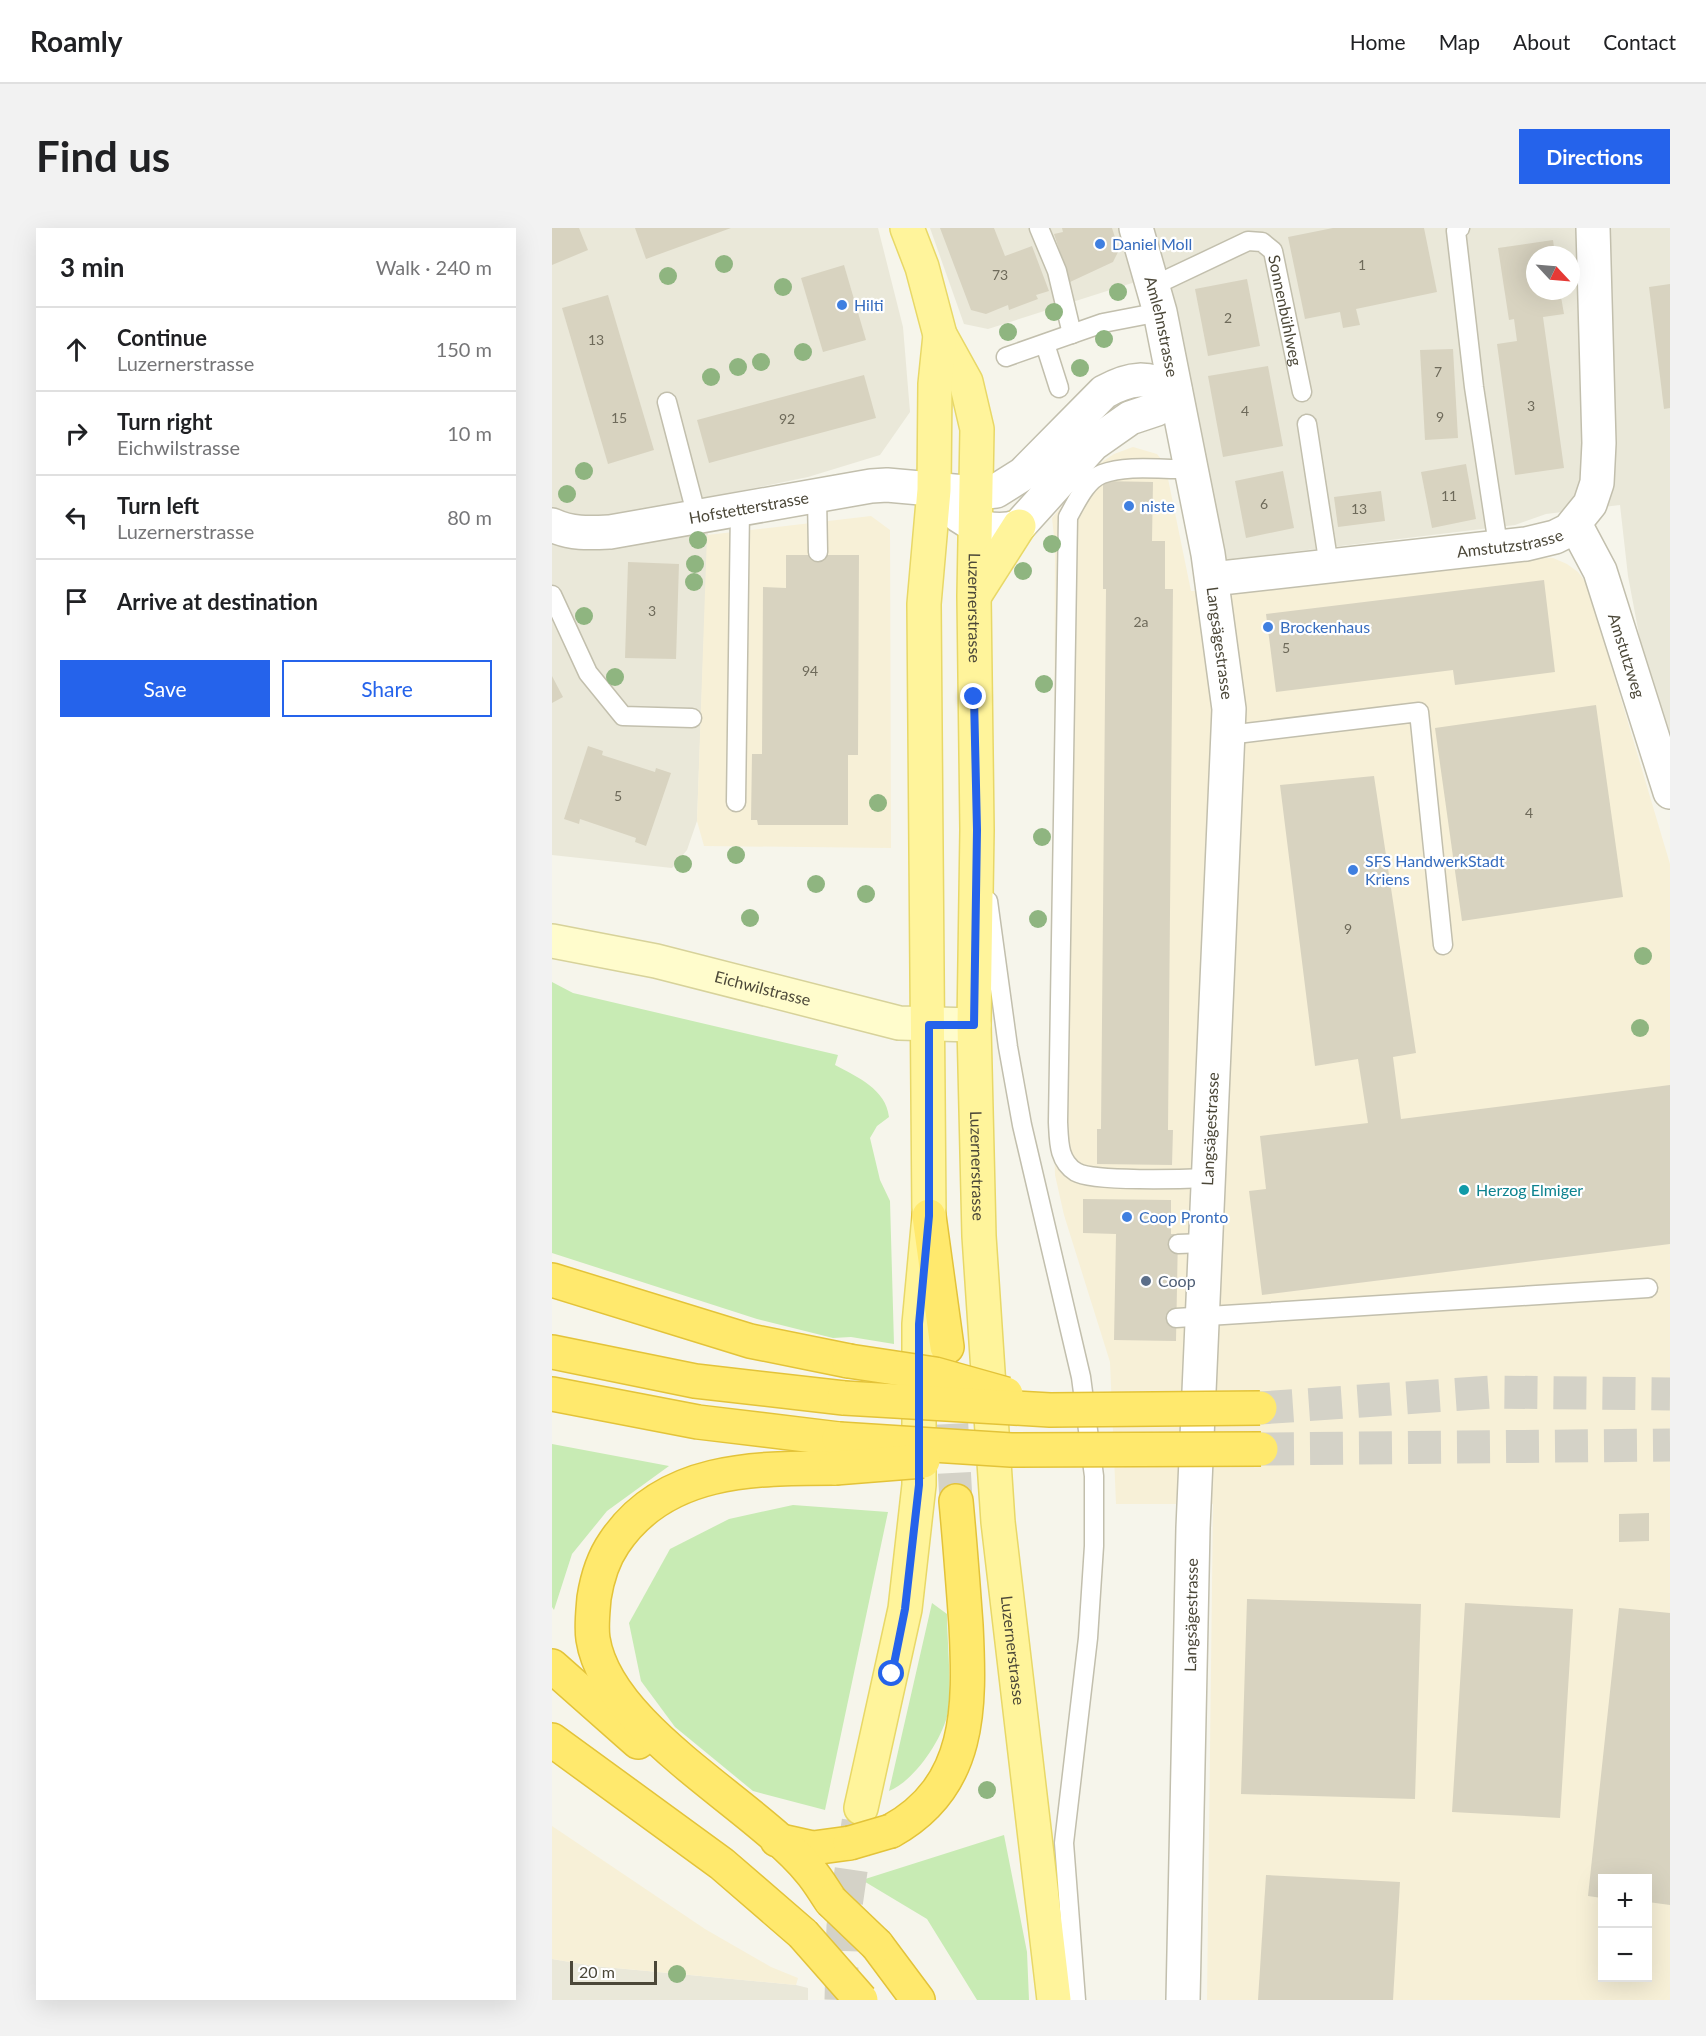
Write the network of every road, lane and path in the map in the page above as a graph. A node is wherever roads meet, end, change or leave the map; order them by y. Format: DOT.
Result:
graph roads {
  1 [pos="907,228"];
  2 [pos="1039,228"];
  3 [pos="1137,228"];
  4 [pos="1593,228"];
  5 [pos="1457,229"];
  6 [pos="1156,299"];
  7 [pos="1072,334"];
  8 [pos="940,335"];
  9 [pos="1045,344"];
  10 [pos="1006,357"];
  11 [pos="1059,388"];
  12 [pos="1175,390"];
  13 [pos="1302,392"];
  14 [pos="667,402"];
  15 [pos="1306,424"];
  16 [pos="1191,469"];
  17 [pos="934,490"];
  18 [pos="817,497"];
  19 [pos="740,509"];
  20 [pos="975,509"];
  21 [pos="697,517"];
  22 [pos="1575,524"];
  23 [pos="1019,526"];
  24 [pos="556,532"];
  25 [pos="1498,545"];
  26 [pos="818,552"];
  27 [pos="1329,566"];
  28 [pos="1212,579"];
  29 [pos="552,595"];
  30 [pos="974,596"];
  31 [pos="692,718"];
  32 [pos="1228,735"];
  33 [pos="1670,792"];
  34 [pos="736,802"];
  35 [pos="977,830"];
  36 [pos="552,941"];
  37 [pos="1443,945"];
  38 [pos="929,1025"];
  39 [pos="974,1025"];
  40 [pos="1207,1178"];
  41 [pos="929,1216"];
  42 [pos="552,1280"];
  43 [pos="1648,1288"];
  44 [pos="1189,1317"];
  45 [pos="947,1347"];
  46 [pos="552,1352"];
  47 [pos="552,1394"];
  48 [pos="1260,1408"];
  49 [pos="1050,1410"];
  50 [pos="1261,1449"];
  51 [pos="837,1454"];
  52 [pos="956,1501"];
  53 [pos="552,1666"];
  54 [pos="552,1740"];
  55 [pos="861,1808"];
  56 [pos="730,1810"];
  57 [pos="818,1855"];
  58 [pos="861,2000"];
  59 [pos="918,2000"];
  60 [pos="1054,2000"];
  61 [pos="1076,2000"];
  62 [pos="1183,2000"];
  1 -- 8 [label="main road, Luzernerstrasse"];
  2 -- 7 [label="lane"];
  3 -- 6 [label="street, Amlehnstrasse"];
  4 -- 22 [label="street, Amstutzstrasse"];
  5 -- 25 [label="lane"];
  6 -- 7 [label="lane, Sonnenbühlweg"];
  6 -- 12 [label="street, Amlehnstrasse"];
  6 -- 13 [label="lane, Sonnenbühlweg"];
  7 -- 9 [label="lane, Sonnenbühlweg"];
  8 -- 17 [label="main road, Luzernerstrasse"];
  8 -- 20 [label="main road, Luzernerstrasse"];
  9 -- 10 [label="lane, Sonnenbühlweg"];
  9 -- 11 [label="lane"];
  12 -- 16 [label="street, Langsägestrasse"];
  12 -- 20 [label="street"];
  12 -- 23 [label="street"];
  14 -- 21 [label="lane"];
  15 -- 27 [label="lane"];
  16 -- 28 [label="street, Langsägestrasse"];
  16 -- 40 [label="lane"];
  17 -- 18 [label="street, Hofstetterstrasse"];
  17 -- 20 [label="street"];
  17 -- 38 [label="main road, Luzernerstrasse"];
  18 -- 19 [label="street, Hofstetterstrasse"];
  18 -- 26 [label="lane"];
  19 -- 21 [label="street, Hofstetterstrasse"];
  19 -- 34 [label="lane"];
  20 -- 23 [label="street"];
  20 -- 30 [label="main road, Luzernerstrasse"];
  21 -- 24 [label="street, Hofstetterstrasse"];
  22 -- 25 [label="street, Amstutzstrasse"];
  22 -- 33 [label="street, Amstutzweg"];
  23 -- 30 [label="main road"];
  25 -- 27 [label="street, Amstutzstrasse"];
  27 -- 28 [label="street, Amstutzstrasse"];
  28 -- 32 [label="street, Langsägestrasse"];
  29 -- 31 [label="lane"];
  30 -- 35 [label="main road, Luzernerstrasse"];
  32 -- 37 [label="lane"];
  32 -- 40 [label="street, Langsägestrasse"];
  35 -- 39 [label="main road, Luzernerstrasse"];
  35 -- 61 [label="lane"];
  36 -- 38 [label="main road, Eichwilstrasse"];
  38 -- 39 [label="main road, Eichwilstrasse"];
  38 -- 41 [label="main road, Luzernerstrasse"];
  39 -- 60 [label="main road, Luzernerstrasse"];
  40 -- 44 [label="street, Langsägestrasse"];
  41 -- 45 [label="highway"];
  41 -- 55 [label="main road, Luzernerstrasse"];
  42 -- 49 [label="highway, bridge"];
  43 -- 44 [label="lane"];
  44 -- 62 [label="street, Langsägestrasse"];
  46 -- 49 [label="highway, bridge"];
  47 -- 51 [label="highway"];
  48 -- 49 [label="highway, bridge"];
  50 -- 51 [label="highway, bridge"];
  51 -- 56 [label="highway"];
  52 -- 57 [label="highway, bridge"];
  53 -- 56 [label="highway"];
  54 -- 58 [label="highway, bridge"];
  56 -- 57 [label="highway"];
  56 -- 57 [label="highway"];
  56 -- 57 [label="highway"];
  57 -- 59 [label="highway, bridge"];
}
